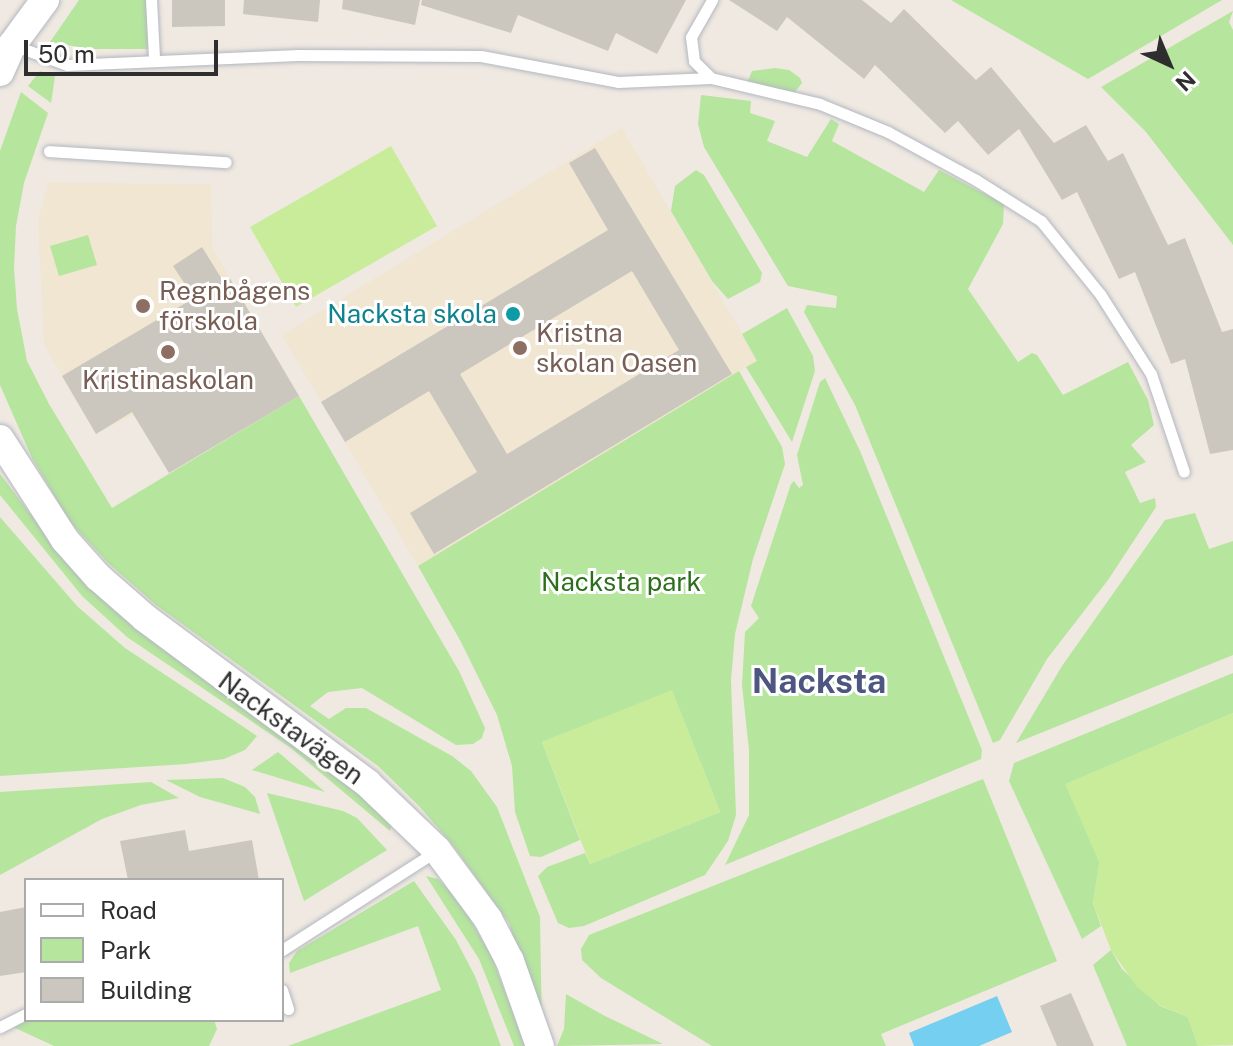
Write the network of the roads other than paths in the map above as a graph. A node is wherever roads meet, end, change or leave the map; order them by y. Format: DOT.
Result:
graph roads {
  1 [pos="45,0"];
  2 [pos="151,0"];
  3 [pos="712,0"];
  4 [pos="12,45"];
  5 [pos="154,58"];
  6 [pos="0,72"];
  7 [pos="711,78"];
  8 [pos="49,151"];
  9 [pos="226,162"];
  10 [pos="0,439"];
  11 [pos="1184,472"];
  12 [pos="437,850"];
  13 [pos="284,947"];
  14 [pos="284,996"];
  15 [pos="288,1009"];
  16 [pos="24,1015"];
  17 [pos="0,1027"];
  18 [pos="540,1046"];
  1 -- 4 [label="street"];
  2 -- 5 [label="lane"];
  3 -- 7 [label="lane"];
  4 -- 5 [label="lane"];
  4 -- 6 [label="street"];
  5 -- 7 [label="lane"];
  7 -- 11 [label="lane"];
  8 -- 9 [label="lane"];
  10 -- 12 [label="street, Nackstavägen"];
  12 -- 13 [label="lane"];
  12 -- 18 [label="street, Nackstavägen"];
  14 -- 15 [label="lane"];
  16 -- 17 [label="lane"];
}
